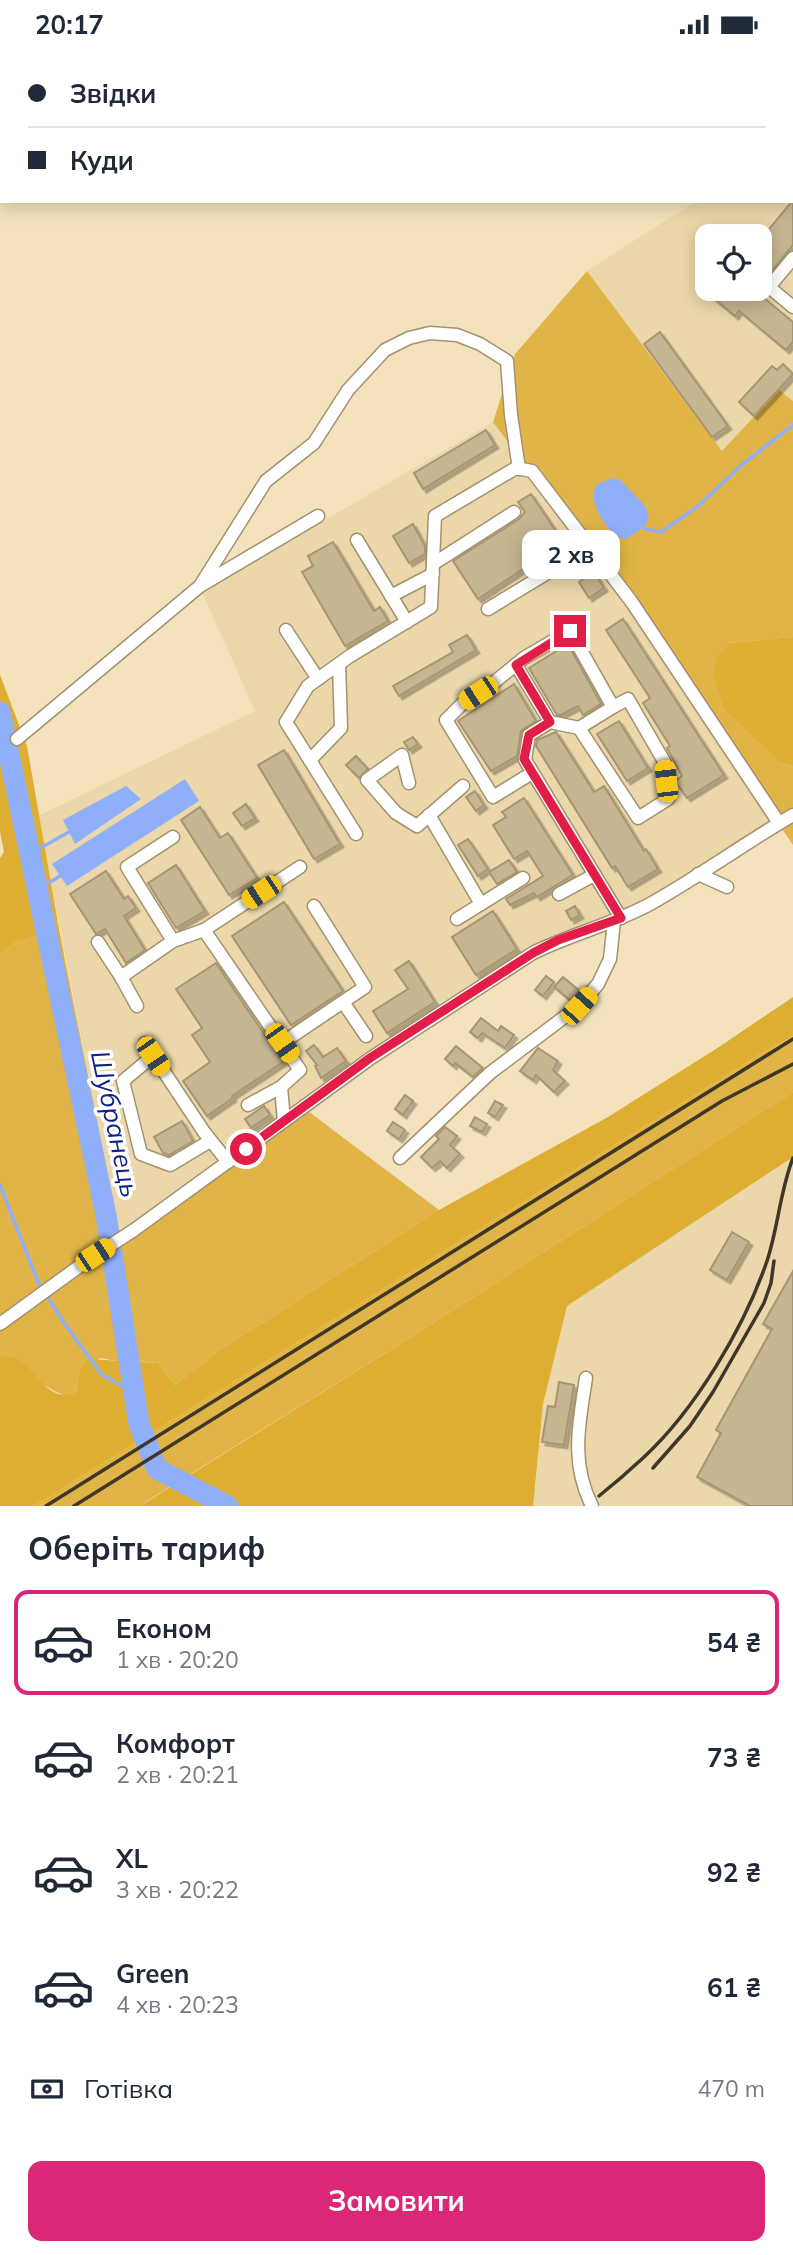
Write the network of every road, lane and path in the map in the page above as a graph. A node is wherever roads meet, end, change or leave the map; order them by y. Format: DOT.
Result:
graph roads {
  1 [pos="793,258"];
  2 [pos="793,307"];
  3 [pos="519,469"];
  4 [pos="514,512"];
  5 [pos="318,516"];
  6 [pos="357,540"];
  7 [pos="590,547"];
  8 [pos="433,569"];
  9 [pos="200,586"];
  10 [pos="391,596"];
  11 [pos="488,609"];
  12 [pos="407,622"];
  13 [pos="286,629"];
  14 [pos="339,664"];
  15 [pos="516,665"];
  16 [pos="318,679"];
  17 [pos="613,707"];
  18 [pos="550,722"];
  19 [pos="579,728"];
  20 [pos="17,739"];
  21 [pos="310,760"];
  22 [pos="478,773"];
  23 [pos="532,773"];
  24 [pos="409,783"];
  25 [pos="429,815"];
  26 [pos="793,815"];
  27 [pos="779,823"];
  28 [pos="356,834"];
  29 [pos="173,837"];
  30 [pos="300,867"];
  31 [pos="698,874"];
  32 [pos="594,875"];
  33 [pos="523,878"];
  34 [pos="727,887"];
  35 [pos="559,894"];
  36 [pos="481,904"];
  37 [pos="314,906"];
  38 [pos="457,919"];
  39 [pos="617,919"];
  40 [pos="204,930"];
  41 [pos="173,941"];
  42 [pos="98,942"];
  43 [pos="121,977"];
  44 [pos="343,1002"];
  45 [pos="137,1006"];
  46 [pos="366,1036"];
  47 [pos="145,1042"];
  48 [pos="282,1043"];
  49 [pos="153,1056"];
  50 [pos="281,1087"];
  51 [pos="248,1105"];
  52 [pos="284,1121"];
  53 [pos="210,1141"];
  54 [pos="400,1158"];
  55 [pos="228,1162"];
  56 [pos="0,1324"];
  57 [pos="586,1378"];
  58 [pos="592,1506"];
  1 -- 2 [label="lane"];
  3 -- 7 [label="lane"];
  3 -- 8 [label="lane"];
  3 -- 9 [label="lane"];
  4 -- 8 [label="lane"];
  5 -- 9 [label="lane"];
  6 -- 10 [label="lane"];
  7 -- 11 [label="lane"];
  7 -- 27 [label="lane"];
  8 -- 10 [label="lane"];
  8 -- 12 [label="lane"];
  9 -- 20 [label="lane"];
  10 -- 12 [label="lane"];
  12 -- 14 [label="lane"];
  13 -- 16 [label="lane"];
  14 -- 16 [label="lane"];
  14 -- 21 [label="lane"];
  15 -- 17 [label="lane"];
  15 -- 18 [label="lane"];
  15 -- 22 [label="lane"];
  16 -- 21 [label="lane"];
  17 -- 19 [label="lane"];
  17 -- 19 [label="lane"];
  18 -- 19 [label="lane"];
  18 -- 23 [label="lane"];
  21 -- 28 [label="lane"];
  22 -- 23 [label="lane"];
  22 -- 25 [label="lane"];
  23 -- 32 [label="lane"];
  24 -- 25 [label="lane"];
  25 -- 36 [label="lane"];
  26 -- 27 [label="lane"];
  27 -- 31 [label="lane"];
  29 -- 41 [label="lane"];
  30 -- 40 [label="lane"];
  31 -- 34 [label="lane"];
  31 -- 39 [label="lane"];
  32 -- 35 [label="lane"];
  32 -- 39 [label="lane"];
  33 -- 36 [label="lane"];
  36 -- 38 [label="lane"];
  37 -- 44 [label="lane"];
  39 -- 52 [label="lane"];
  39 -- 54 [label="lane"];
  40 -- 41 [label="lane"];
  40 -- 48 [label="lane"];
  41 -- 43 [label="lane"];
  42 -- 43 [label="lane"];
  43 -- 45 [label="lane"];
  44 -- 46 [label="lane"];
  44 -- 48 [label="lane"];
  47 -- 49 [label="lane"];
  48 -- 50 [label="lane"];
  49 -- 53 [label="lane"];
  49 -- 53 [label="lane"];
  50 -- 51 [label="lane"];
  50 -- 52 [label="lane"];
  52 -- 55 [label="lane"];
  53 -- 55 [label="lane"];
  55 -- 56 [label="lane"];
  57 -- 58 [label="lane"];
}
